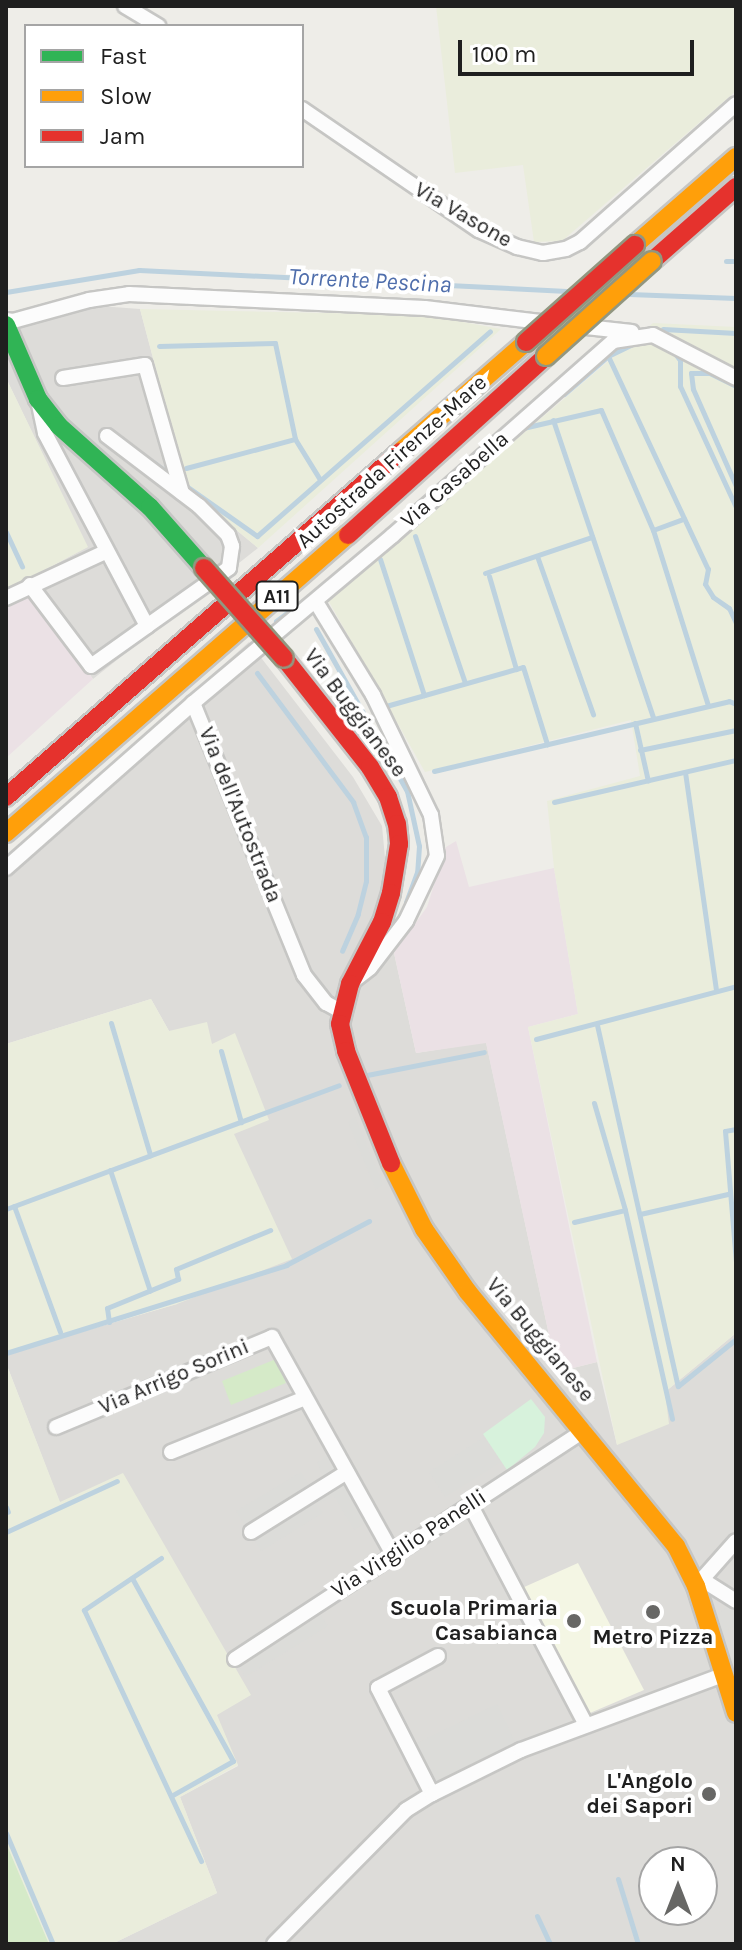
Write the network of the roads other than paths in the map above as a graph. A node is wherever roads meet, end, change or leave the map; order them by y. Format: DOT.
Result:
graph roads {
  1 [pos="125,6"];
  2 [pos="155,24"];
  3 [pos="736,104"];
  4 [pos="304,110"];
  5 [pos="736,157"];
  6 [pos="736,187"];
  7 [pos="6,325"];
  8 [pos="653,335"];
  9 [pos="63,378"];
  10 [pos="736,378"];
  11 [pos="38,399"];
  12 [pos="107,436"];
  13 [pos="182,493"];
  14 [pos="105,552"];
  15 [pos="30,585"];
  16 [pos="6,598"];
  17 [pos="316,602"];
  18 [pos="147,626"];
  19 [pos="193,703"];
  20 [pos="6,797"];
  21 [pos="6,833"];
  22 [pos="6,868"];
  23 [pos="350,984"];
  24 [pos="342,1012"];
  25 [pos="305,1398"];
  26 [pos="56,1427"];
  27 [pos="584,1431"];
  28 [pos="171,1452"];
  29 [pos="347,1472"];
  30 [pos="470,1504"];
  31 [pos="251,1532"];
  32 [pos="736,1541"];
  33 [pos="393,1554"];
  34 [pos="699,1582"];
  35 [pos="736,1601"];
  36 [pos="438,1656"];
  37 [pos="235,1659"];
  38 [pos="723,1675"];
  39 [pos="736,1713"];
  40 [pos="586,1725"];
  41 [pos="432,1794"];
  42 [pos="274,1944"];
  1 -- 2 [label="street"];
  3 -- 4 [label="street, Via Vasone"];
  5 -- 20 [label="main road, Autostrada Firenze-Mare / A11, bridge"];
  6 -- 21 [label="main road, Autostrada Firenze-Mare / A11, bridge"];
  7 -- 8 [label="street"];
  7 -- 11 [label="main road, Via Buggianese"];
  8 -- 10 [label="street"];
  8 -- 17 [label="street, Via Casabella"];
  9 -- 13 [label="street"];
  11 -- 14 [label="street"];
  11 -- 23 [label="main road, Via Buggianese, bridge"];
  12 -- 13 [label="street"];
  13 -- 18 [label="street"];
  14 -- 15 [label="street"];
  14 -- 18 [label="street"];
  15 -- 16 [label="street"];
  15 -- 18 [label="street"];
  17 -- 19 [label="street, Via Casabella"];
  17 -- 23 [label="street, Via Buggianese"];
  19 -- 22 [label="street, Via dell'Autostrada"];
  19 -- 24 [label="street, Via dell'Autostrada"];
  23 -- 24 [label="main road, Via Buggianese"];
  24 -- 27 [label="main road, Via Buggianese"];
  25 -- 26 [label="street, Via Arrigo Sorini"];
  25 -- 28 [label="street"];
  25 -- 29 [label="street, Via Arrigo Sorini"];
  27 -- 30 [label="street, Via Virgilio Panelli"];
  27 -- 34 [label="main road, Via Buggianese"];
  29 -- 31 [label="street"];
  29 -- 33 [label="street, Via Arrigo Sorini"];
  30 -- 33 [label="street, Via Virgilio Panelli"];
  30 -- 40 [label="street"];
  32 -- 34 [label="street"];
  33 -- 37 [label="street, Via Virgilio Panelli"];
  34 -- 35 [label="street"];
  34 -- 38 [label="main road, Via Buggianese"];
  36 -- 41 [label="street"];
  38 -- 39 [label="main road, Via Buggianese"];
  38 -- 40 [label="street"];
  40 -- 41 [label="street"];
  41 -- 42 [label="street"];
}
